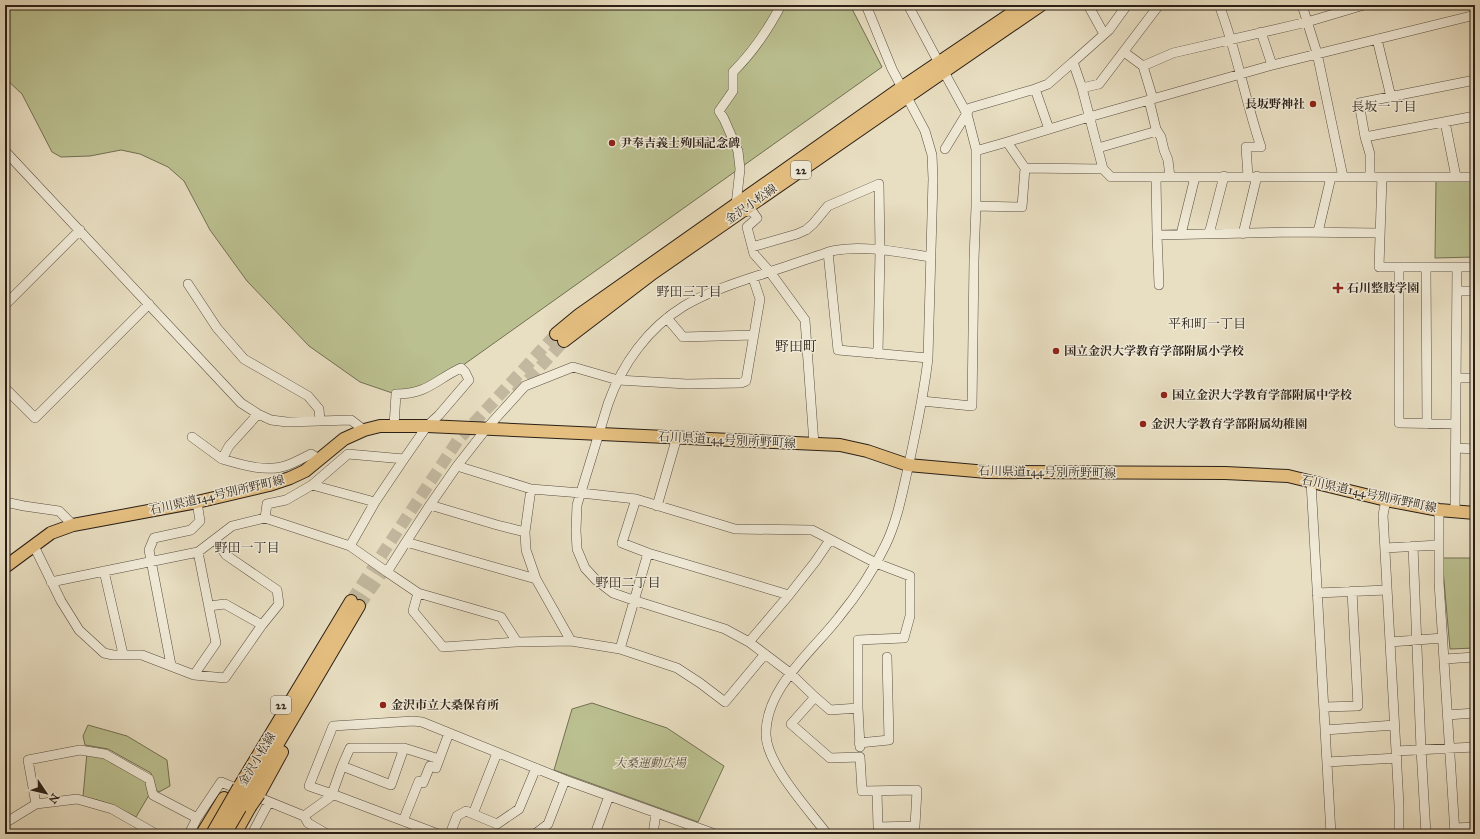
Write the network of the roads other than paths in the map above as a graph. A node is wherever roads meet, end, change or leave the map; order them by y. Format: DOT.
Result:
graph roads {
  1 [pos="781,5"];
  2 [pos="866,5"];
  3 [pos="908,5"];
  4 [pos="1024,5"];
  5 [pos="1041,5"];
  6 [pos="1088,5"];
  7 [pos="1127,5"];
  8 [pos="1159,5"];
  9 [pos="1219,5"];
  10 [pos="1302,5"];
  11 [pos="1364,5"];
  12 [pos="1475,15"];
  13 [pos="1307,22"];
  14 [pos="1261,32"];
  15 [pos="1104,34"];
  16 [pos="1231,39"];
  17 [pos="1377,39"];
  18 [pos="1124,52"];
  19 [pos="1317,53"];
  20 [pos="1073,62"];
  21 [pos="1272,65"];
  22 [pos="1143,66"];
  23 [pos="941,68"];
  24 [pos="1241,74"];
  25 [pos="1475,80"];
  26 [pos="1082,88"];
  27 [pos="1035,89"];
  28 [pos="904,92"];
  29 [pos="1391,97"];
  30 [pos="1151,99"];
  31 [pos="967,114"];
  32 [pos="1475,116"];
  33 [pos="1090,117"];
  34 [pos="1445,122"];
  35 [pos="1049,129"];
  36 [pos="1158,131"];
  37 [pos="1365,137"];
  38 [pos="1007,142"];
  39 [pos="976,148"];
  40 [pos="1098,148"];
  41 [pos="945,149"];
  42 [pos="6,153"];
  43 [pos="1025,168"];
  44 [pos="1103,169"];
  45 [pos="1224,176"];
  46 [pos="1253,176"];
  47 [pos="1156,177"];
  48 [pos="1170,177"];
  49 [pos="1195,177"];
  50 [pos="1331,177"];
  51 [pos="1343,177"];
  52 [pos="1370,177"];
  53 [pos="1382,177"];
  54 [pos="1456,177"];
  55 [pos="1475,177"];
  56 [pos="976,206"];
  57 [pos="738,208"];
  58 [pos="80,230"];
  59 [pos="1318,232"];
  60 [pos="1380,233"];
  61 [pos="1156,234"];
  62 [pos="1180,234"];
  63 [pos="1209,234"];
  64 [pos="1244,234"];
  65 [pos="752,247"];
  66 [pos="880,251"];
  67 [pos="828,252"];
  68 [pos="931,256"];
  69 [pos="1399,267"];
  70 [pos="1426,267"];
  71 [pos="1457,267"];
  72 [pos="1475,267"];
  73 [pos="770,272"];
  74 [pos="752,278"];
  75 [pos="188,284"];
  76 [pos="1159,285"];
  77 [pos="1457,291"];
  78 [pos="1475,291"];
  79 [pos="148,304"];
  80 [pos="5,305"];
  81 [pos="667,318"];
  82 [pos="754,335"];
  83 [pos="560,337"];
  84 [pos="878,354"];
  85 [pos="928,358"];
  86 [pos="1457,378"];
  87 [pos="1475,378"];
  88 [pos="618,380"];
  89 [pos="5,388"];
  90 [pos="922,401"];
  91 [pos="258,414"];
  92 [pos="320,421"];
  93 [pos="1427,424"];
  94 [pos="1456,424"];
  95 [pos="394,426"];
  96 [pos="427,426"];
  97 [pos="486,429"];
  98 [pos="364,430"];
  99 [pos="599,434"];
  100 [pos="192,436"];
  101 [pos="677,437"];
  102 [pos="814,444"];
  103 [pos="1456,448"];
  104 [pos="1475,449"];
  105 [pos="319,459"];
  106 [pos="404,459"];
  107 [pos="222,460"];
  108 [pos="908,464"];
  109 [pos="457,466"];
  110 [pos="1311,482"];
  111 [pos="312,485"];
  112 [pos="531,489"];
  113 [pos="581,493"];
  114 [pos="636,499"];
  115 [pos="1386,500"];
  116 [pos="5,502"];
  117 [pos="197,502"];
  118 [pos="376,502"];
  119 [pos="430,505"];
  120 [pos="657,506"];
  121 [pos="1439,510"];
  122 [pos="1455,512"];
  123 [pos="1475,512"];
  124 [pos="265,518"];
  125 [pos="73,525"];
  126 [pos="525,532"];
  127 [pos="215,539"];
  128 [pos="830,540"];
  129 [pos="406,542"];
  130 [pos="1439,545"];
  131 [pos="34,546"];
  132 [pos="350,546"];
  133 [pos="1413,546"];
  134 [pos="1385,548"];
  135 [pos="198,552"];
  136 [pos="648,553"];
  137 [pos="151,561"];
  138 [pos="876,563"];
  139 [pos="5,567"];
  140 [pos="104,571"];
  141 [pos="387,572"];
  142 [pos="536,579"];
  143 [pos="52,582"];
  144 [pos="1387,590"];
  145 [pos="1352,591"];
  146 [pos="418,593"];
  147 [pos="1317,593"];
  148 [pos="789,594"];
  149 [pos="633,600"];
  150 [pos="209,606"];
  151 [pos="262,625"];
  152 [pos="1443,638"];
  153 [pos="1416,640"];
  154 [pos="571,641"];
  155 [pos="517,642"];
  156 [pos="749,642"];
  157 [pos="1390,642"];
  158 [pos="620,649"];
  159 [pos="123,654"];
  160 [pos="765,654"];
  161 [pos="887,657"];
  162 [pos="1475,657"];
  163 [pos="1445,659"];
  164 [pos="171,665"];
  165 [pos="790,673"];
  166 [pos="194,674"];
  167 [pos="815,697"];
  168 [pos="1324,707"];
  169 [pos="858,708"];
  170 [pos="1475,713"];
  171 [pos="1447,715"];
  172 [pos="1395,725"];
  173 [pos="1325,730"];
  174 [pos="449,733"];
  175 [pos="859,743"];
  176 [pos="1475,747"];
  177 [pos="404,748"];
  178 [pos="1450,748"];
  179 [pos="1421,749"];
  180 [pos="497,753"];
  181 [pos="1396,754"];
  182 [pos="860,757"];
  183 [pos="439,760"];
  184 [pos="1327,762"];
  185 [pos="342,766"];
  186 [pos="536,768"];
  187 [pos="565,780"];
  188 [pos="245,789"];
  189 [pos="877,791"];
  190 [pos="332,794"];
  191 [pos="610,796"];
  192 [pos="269,802"];
  193 [pos="36,804"];
  194 [pos="656,813"];
  195 [pos="473,814"];
  196 [pos="304,816"];
  197 [pos="197,818"];
  198 [pos="403,821"];
  199 [pos="5,823"];
  200 [pos="1475,827"];
  201 [pos="916,830"];
  202 [pos="1455,831"];
  203 [pos="156,834"];
  204 [pos="188,834"];
  205 [pos="202,834"];
  206 [pos="212,834"];
  207 [pos="224,834"];
  208 [pos="234,834"];
  209 [pos="252,834"];
  210 [pos="327,834"];
  211 [pos="438,834"];
  212 [pos="450,834"];
  213 [pos="535,834"];
  214 [pos="595,834"];
  215 [pos="653,834"];
  216 [pos="715,834"];
  217 [pos="827,834"];
  218 [pos="1330,834"];
  219 [pos="1399,834"];
  220 [pos="1426,834"];
  1 -- 57 [label="street"];
  2 -- 28 [label="street"];
  3 -- 23 [label="street"];
  4 -- 23 [label="main road, 金沢小松線 / 22"];
  5 -- 23 [label="main road, 金沢小松線 / 22"];
  6 -- 15 [label="street"];
  7 -- 15 [label="street"];
  8 -- 18 [label="street"];
  9 -- 16 [label="street"];
  10 -- 13 [label="street"];
  11 -- 13 [label="street"];
  12 -- 17 [label="street"];
  13 -- 14 [label="street"];
  13 -- 19 [label="street"];
  14 -- 16 [label="street"];
  14 -- 21 [label="street"];
  15 -- 20 [label="street"];
  16 -- 22 [label="street"];
  16 -- 24 [label="street"];
  17 -- 19 [label="street"];
  17 -- 29 [label="street"];
  18 -- 22 [label="street"];
  18 -- 26 [label="street"];
  19 -- 21 [label="street"];
  19 -- 51 [label="street"];
  20 -- 26 [label="street"];
  20 -- 27 [label="street"];
  21 -- 24 [label="street"];
  22 -- 30 [label="street"];
  23 -- 28 [label="main road, 金沢小松線 / 22"];
  23 -- 31 [label="street"];
  24 -- 30 [label="street"];
  24 -- 46 [label="street"];
  25 -- 29 [label="street"];
  26 -- 33 [label="street"];
  27 -- 31 [label="street"];
  27 -- 35 [label="street"];
  28 -- 57 [label="main road, 金沢小松線 / 22"];
  28 -- 68 [label="street"];
  29 -- 37 [label="street"];
  30 -- 33 [label="street"];
  30 -- 36 [label="street"];
  31 -- 39 [label="street"];
  31 -- 41 [label="street"];
  32 -- 34 [label="street"];
  33 -- 35 [label="street"];
  33 -- 40 [label="street"];
  34 -- 37 [label="street"];
  34 -- 54 [label="street"];
  35 -- 38 [label="street"];
  36 -- 40 [label="street"];
  36 -- 48 [label="street"];
  37 -- 52 [label="street"];
  38 -- 39 [label="street"];
  38 -- 43 [label="street"];
  39 -- 56 [label="street"];
  40 -- 44 [label="street"];
  42 -- 58 [label="street"];
  43 -- 44 [label="street"];
  43 -- 56 [label="street"];
  44 -- 47 [label="street"];
  45 -- 46 [label="street"];
  45 -- 49 [label="street"];
  45 -- 63 [label="street"];
  46 -- 50 [label="street"];
  46 -- 64 [label="street"];
  47 -- 48 [label="street"];
  47 -- 61 [label="street"];
  48 -- 49 [label="street"];
  49 -- 62 [label="street"];
  50 -- 51 [label="street"];
  50 -- 59 [label="street"];
  51 -- 52 [label="street"];
  52 -- 53 [label="street"];
  53 -- 54 [label="street"];
  53 -- 60 [label="street"];
  54 -- 55 [label="street"];
  56 -- 90 [label="street"];
  57 -- 65 [label="street"];
  57 -- 83 [label="main road, 金沢小松線 / 22"];
  58 -- 79 [label="street"];
  58 -- 80 [label="street"];
  59 -- 60 [label="street"];
  59 -- 64 [label="street"];
  60 -- 69 [label="street"];
  61 -- 62 [label="street"];
  61 -- 76 [label="street"];
  62 -- 63 [label="street"];
  63 -- 64 [label="street"];
  65 -- 66 [label="street"];
  65 -- 73 [label="street"];
  66 -- 67 [label="street"];
  66 -- 68 [label="street"];
  66 -- 84 [label="street"];
  67 -- 73 [label="street"];
  67 -- 84 [label="street"];
  68 -- 85 [label="street"];
  69 -- 70 [label="street"];
  69 -- 93 [label="street"];
  70 -- 71 [label="street"];
  70 -- 93 [label="street"];
  71 -- 72 [label="street"];
  71 -- 77 [label="street"];
  73 -- 74 [label="street"];
  73 -- 102 [label="street"];
  74 -- 81 [label="street"];
  74 -- 82 [label="street"];
  75 -- 92 [label="street"];
  77 -- 78 [label="street"];
  77 -- 86 [label="street"];
  79 -- 89 [label="street"];
  79 -- 91 [label="street"];
  81 -- 82 [label="street"];
  81 -- 88 [label="street"];
  82 -- 88 [label="street"];
  84 -- 85 [label="street"];
  85 -- 90 [label="street"];
  86 -- 87 [label="street"];
  86 -- 94 [label="street"];
  88 -- 97 [label="street"];
  88 -- 99 [label="street"];
  90 -- 108 [label="street"];
  91 -- 92 [label="street"];
  91 -- 107 [label="street"];
  92 -- 98 [label="street"];
  93 -- 94 [label="street"];
  94 -- 103 [label="street"];
  95 -- 96 [label="main road, 石川県道144号別所野町線"];
  95 -- 96 [label="street"];
  95 -- 98 [label="main road, 石川県道144号別所野町線"];
  96 -- 97 [label="main road, 石川県道144号別所野町線"];
  96 -- 106 [label="street"];
  97 -- 99 [label="main road, 石川県道144号別所野町線"];
  97 -- 109 [label="street"];
  98 -- 105 [label="main road, 石川県道144号別所野町線"];
  99 -- 101 [label="main road, 石川県道144号別所野町線"];
  99 -- 113 [label="street"];
  100 -- 107 [label="street"];
  101 -- 102 [label="main road, 石川県道144号別所野町線"];
  101 -- 120 [label="street"];
  102 -- 108 [label="main road, 石川県道144号別所野町線"];
  103 -- 104 [label="street"];
  103 -- 122 [label="street"];
  105 -- 107 [label="street"];
  105 -- 117 [label="main road, 石川県道144号別所野町線"];
  106 -- 111 [label="street"];
  106 -- 118 [label="street"];
  108 -- 110 [label="main road, 石川県道144号別所野町線"];
  108 -- 138 [label="street"];
  109 -- 112 [label="street"];
  109 -- 119 [label="street"];
  110 -- 115 [label="main road, 石川県道144号別所野町線"];
  110 -- 147 [label="street"];
  111 -- 118 [label="street"];
  111 -- 124 [label="street"];
  112 -- 113 [label="street"];
  112 -- 126 [label="street"];
  113 -- 114 [label="street"];
  113 -- 149 [label="street"];
  114 -- 120 [label="street"];
  114 -- 136 [label="street"];
  115 -- 121 [label="main road, 石川県道144号別所野町線"];
  115 -- 134 [label="street"];
  116 -- 125 [label="street"];
  117 -- 125 [label="main road, 石川県道144号別所野町線"];
  117 -- 137 [label="street"];
  118 -- 132 [label="street"];
  119 -- 126 [label="street"];
  119 -- 129 [label="street"];
  120 -- 128 [label="street"];
  121 -- 122 [label="main road, 石川県道144号別所野町線"];
  121 -- 130 [label="street"];
  122 -- 123 [label="main road, 石川県道144号別所野町線"];
  124 -- 127 [label="street"];
  124 -- 132 [label="street"];
  125 -- 131 [label="main road, 石川県道144号別所野町線"];
  126 -- 142 [label="street"];
  127 -- 135 [label="street"];
  127 -- 151 [label="street"];
  128 -- 138 [label="street"];
  128 -- 148 [label="street"];
  129 -- 141 [label="street"];
  129 -- 142 [label="street"];
  130 -- 133 [label="street"];
  130 -- 152 [label="street"];
  131 -- 139 [label="main road, 石川県道144号別所野町線"];
  131 -- 143 [label="street"];
  132 -- 141 [label="street"];
  133 -- 134 [label="street"];
  133 -- 153 [label="street"];
  134 -- 144 [label="street"];
  135 -- 137 [label="street"];
  135 -- 150 [label="street"];
  136 -- 148 [label="street"];
  136 -- 149 [label="street"];
  137 -- 140 [label="street"];
  137 -- 164 [label="street"];
  138 -- 165 [label="street"];
  138 -- 169 [label="street"];
  140 -- 143 [label="street"];
  140 -- 159 [label="street"];
  141 -- 146 [label="street"];
  142 -- 154 [label="street"];
  143 -- 159 [label="street"];
  144 -- 145 [label="street"];
  144 -- 157 [label="street"];
  145 -- 147 [label="street"];
  145 -- 168 [label="street"];
  146 -- 155 [label="street"];
  146 -- 155 [label="street"];
  147 -- 168 [label="street"];
  148 -- 156 [label="street"];
  149 -- 156 [label="street"];
  149 -- 158 [label="street"];
  150 -- 151 [label="street"];
  150 -- 166 [label="street"];
  151 -- 166 [label="street"];
  152 -- 153 [label="street"];
  152 -- 163 [label="street"];
  153 -- 157 [label="street"];
  153 -- 179 [label="street"];
  154 -- 155 [label="street"];
  154 -- 158 [label="street"];
  156 -- 160 [label="street"];
  157 -- 172 [label="street"];
  158 -- 160 [label="street"];
  159 -- 164 [label="street"];
  160 -- 165 [label="street"];
  161 -- 175 [label="street"];
  162 -- 163 [label="street"];
  163 -- 171 [label="street"];
  164 -- 166 [label="street"];
  165 -- 167 [label="street"];
  165 -- 217 [label="street"];
  167 -- 169 [label="street"];
  167 -- 182 [label="street"];
  168 -- 173 [label="street"];
  169 -- 175 [label="street"];
  170 -- 171 [label="street"];
  171 -- 178 [label="street"];
  172 -- 173 [label="street"];
  172 -- 181 [label="street"];
  173 -- 184 [label="street"];
  174 -- 180 [label="street"];
  174 -- 183 [label="street"];
  174 -- 190 [label="street"];
  175 -- 182 [label="street"];
  176 -- 178 [label="street"];
  177 -- 183 [label="street"];
  177 -- 185 [label="street"];
  177 -- 185 [label="street"];
  178 -- 179 [label="street"];
  178 -- 202 [label="street"];
  179 -- 181 [label="street"];
  179 -- 220 [label="street"];
  180 -- 186 [label="street"];
  180 -- 195 [label="street"];
  181 -- 184 [label="street"];
  181 -- 219 [label="street"];
  182 -- 189 [label="street"];
  183 -- 198 [label="street"];
  184 -- 218 [label="street"];
  185 -- 190 [label="street"];
  186 -- 187 [label="street"];
  186 -- 195 [label="street"];
  187 -- 191 [label="street"];
  187 -- 213 [label="street"];
  188 -- 188 [label="main road, 金沢小松線 / 22"];
  188 -- 205 [label="main road, 22"];
  188 -- 206 [label="main road, 金沢小松線 / 22, bridge"];
  188 -- 207 [label="main road, 金沢小松線 / 22, bridge"];
  188 -- 208 [label="main road, 22, bridge"];
  189 -- 201 [label="street"];
  189 -- 201 [label="street"];
  190 -- 196 [label="street"];
  190 -- 198 [label="street"];
  191 -- 194 [label="street"];
  191 -- 214 [label="street"];
  192 -- 196 [label="street"];
  192 -- 197 [label="street"];
  192 -- 209 [label="street"];
  193 -- 197 [label="street"];
  193 -- 199 [label="street"];
  193 -- 203 [label="street"];
  194 -- 215 [label="street"];
  194 -- 216 [label="street"];
  195 -- 212 [label="street"];
  196 -- 210 [label="street"];
  197 -- 204 [label="street"];
  198 -- 211 [label="street"];
  200 -- 202 [label="street"];
}
